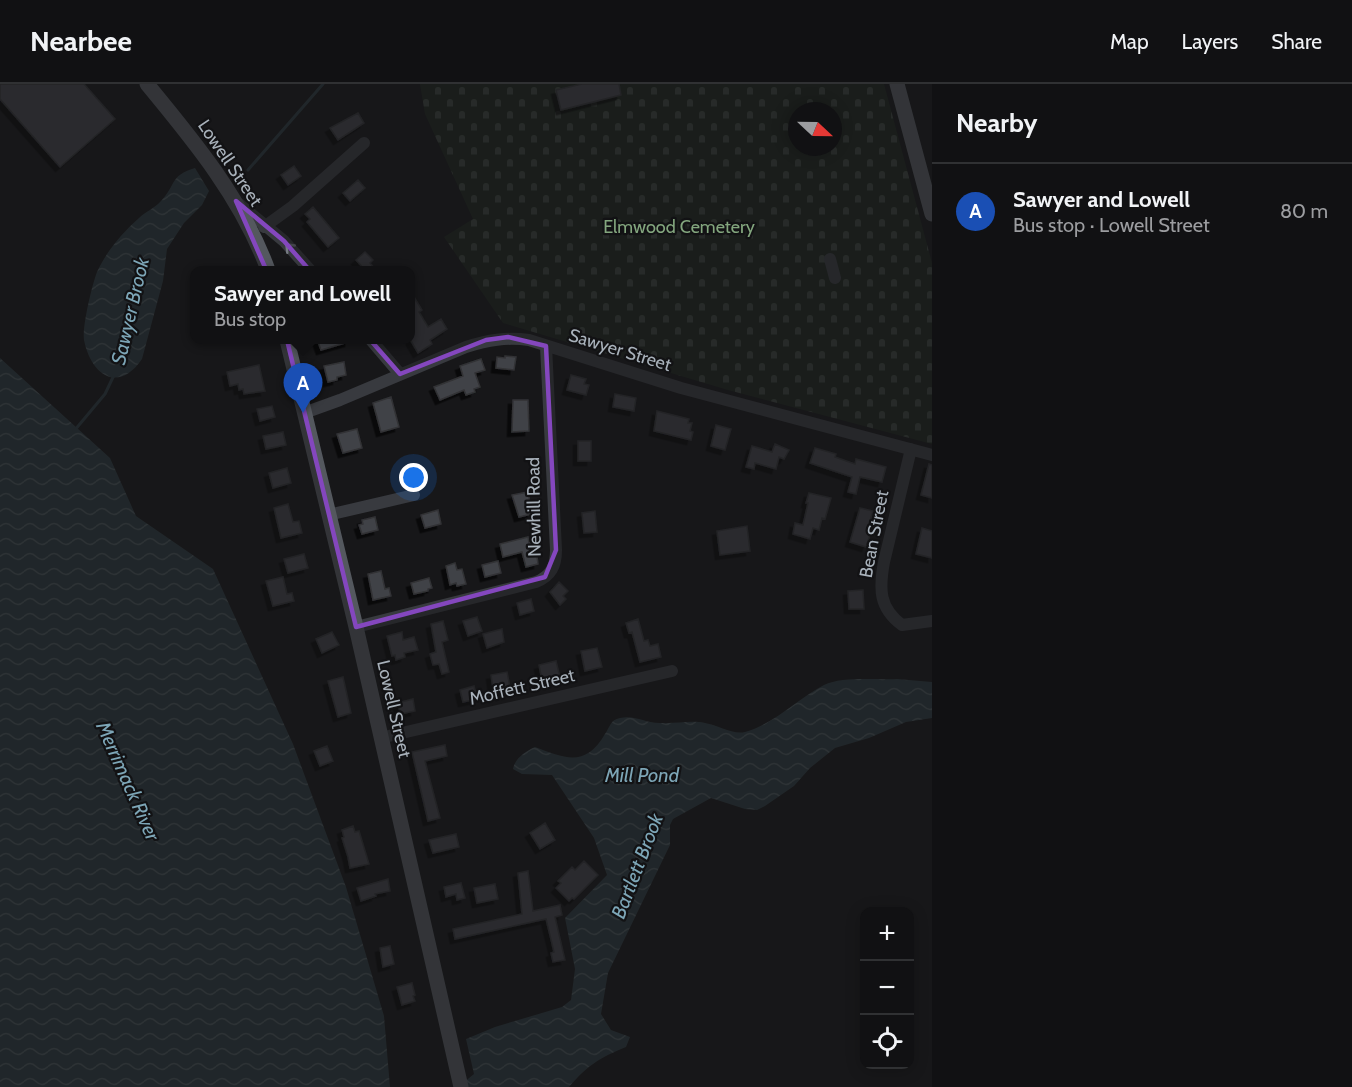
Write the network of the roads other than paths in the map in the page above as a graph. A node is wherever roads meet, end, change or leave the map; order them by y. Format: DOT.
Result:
graph roads {
  1 [pos="147,84"];
  2 [pos="897,84"];
  3 [pos="364,143"];
  4 [pos="236,201"];
  5 [pos="932,214"];
  6 [pos="264,227"];
  7 [pos="830,259"];
  8 [pos="266,266"];
  9 [pos="306,266"];
  10 [pos="835,278"];
  11 [pos="288,344"];
  12 [pos="375,344"];
  13 [pos="546,346"];
  14 [pos="400,374"];
  15 [pos="304,413"];
  16 [pos="911,449"];
  17 [pos="932,455"];
  18 [pos="414,495"];
  19 [pos="328,515"];
  20 [pos="932,621"];
  21 [pos="356,627"];
  22 [pos="672,671"];
  23 [pos="380,738"];
  24 [pos="461,1084"];
  1 -- 4 [label="main road, Lowell Street"];
  2 -- 5 [label="main road"];
  3 -- 6 [label="street"];
  4 -- 6 [label="street"];
  4 -- 8 [label="main road, Lowell Street"];
  9 -- 6 [label="street, one-way"];
  7 -- 10 [label="street"];
  11 -- 15 [label="main road, Lowell Street"];
  12 -- 14 [label="street"];
  13 -- 14 [label="street, Sawyer Street"];
  13 -- 16 [label="street, Sawyer Street"];
  13 -- 21 [label="street, Newhill Road"];
  14 -- 15 [label="street, Sawyer Street"];
  15 -- 19 [label="main road, Lowell Street"];
  16 -- 17 [label="street, Sawyer Street"];
  16 -- 20 [label="street, Bean Street"];
  18 -- 19 [label="street"];
  19 -- 21 [label="main road, Lowell Street"];
  21 -- 23 [label="main road, Lowell Street"];
  22 -- 23 [label="street, Moffett Street"];
  23 -- 24 [label="main road, Lowell Street"];
}
